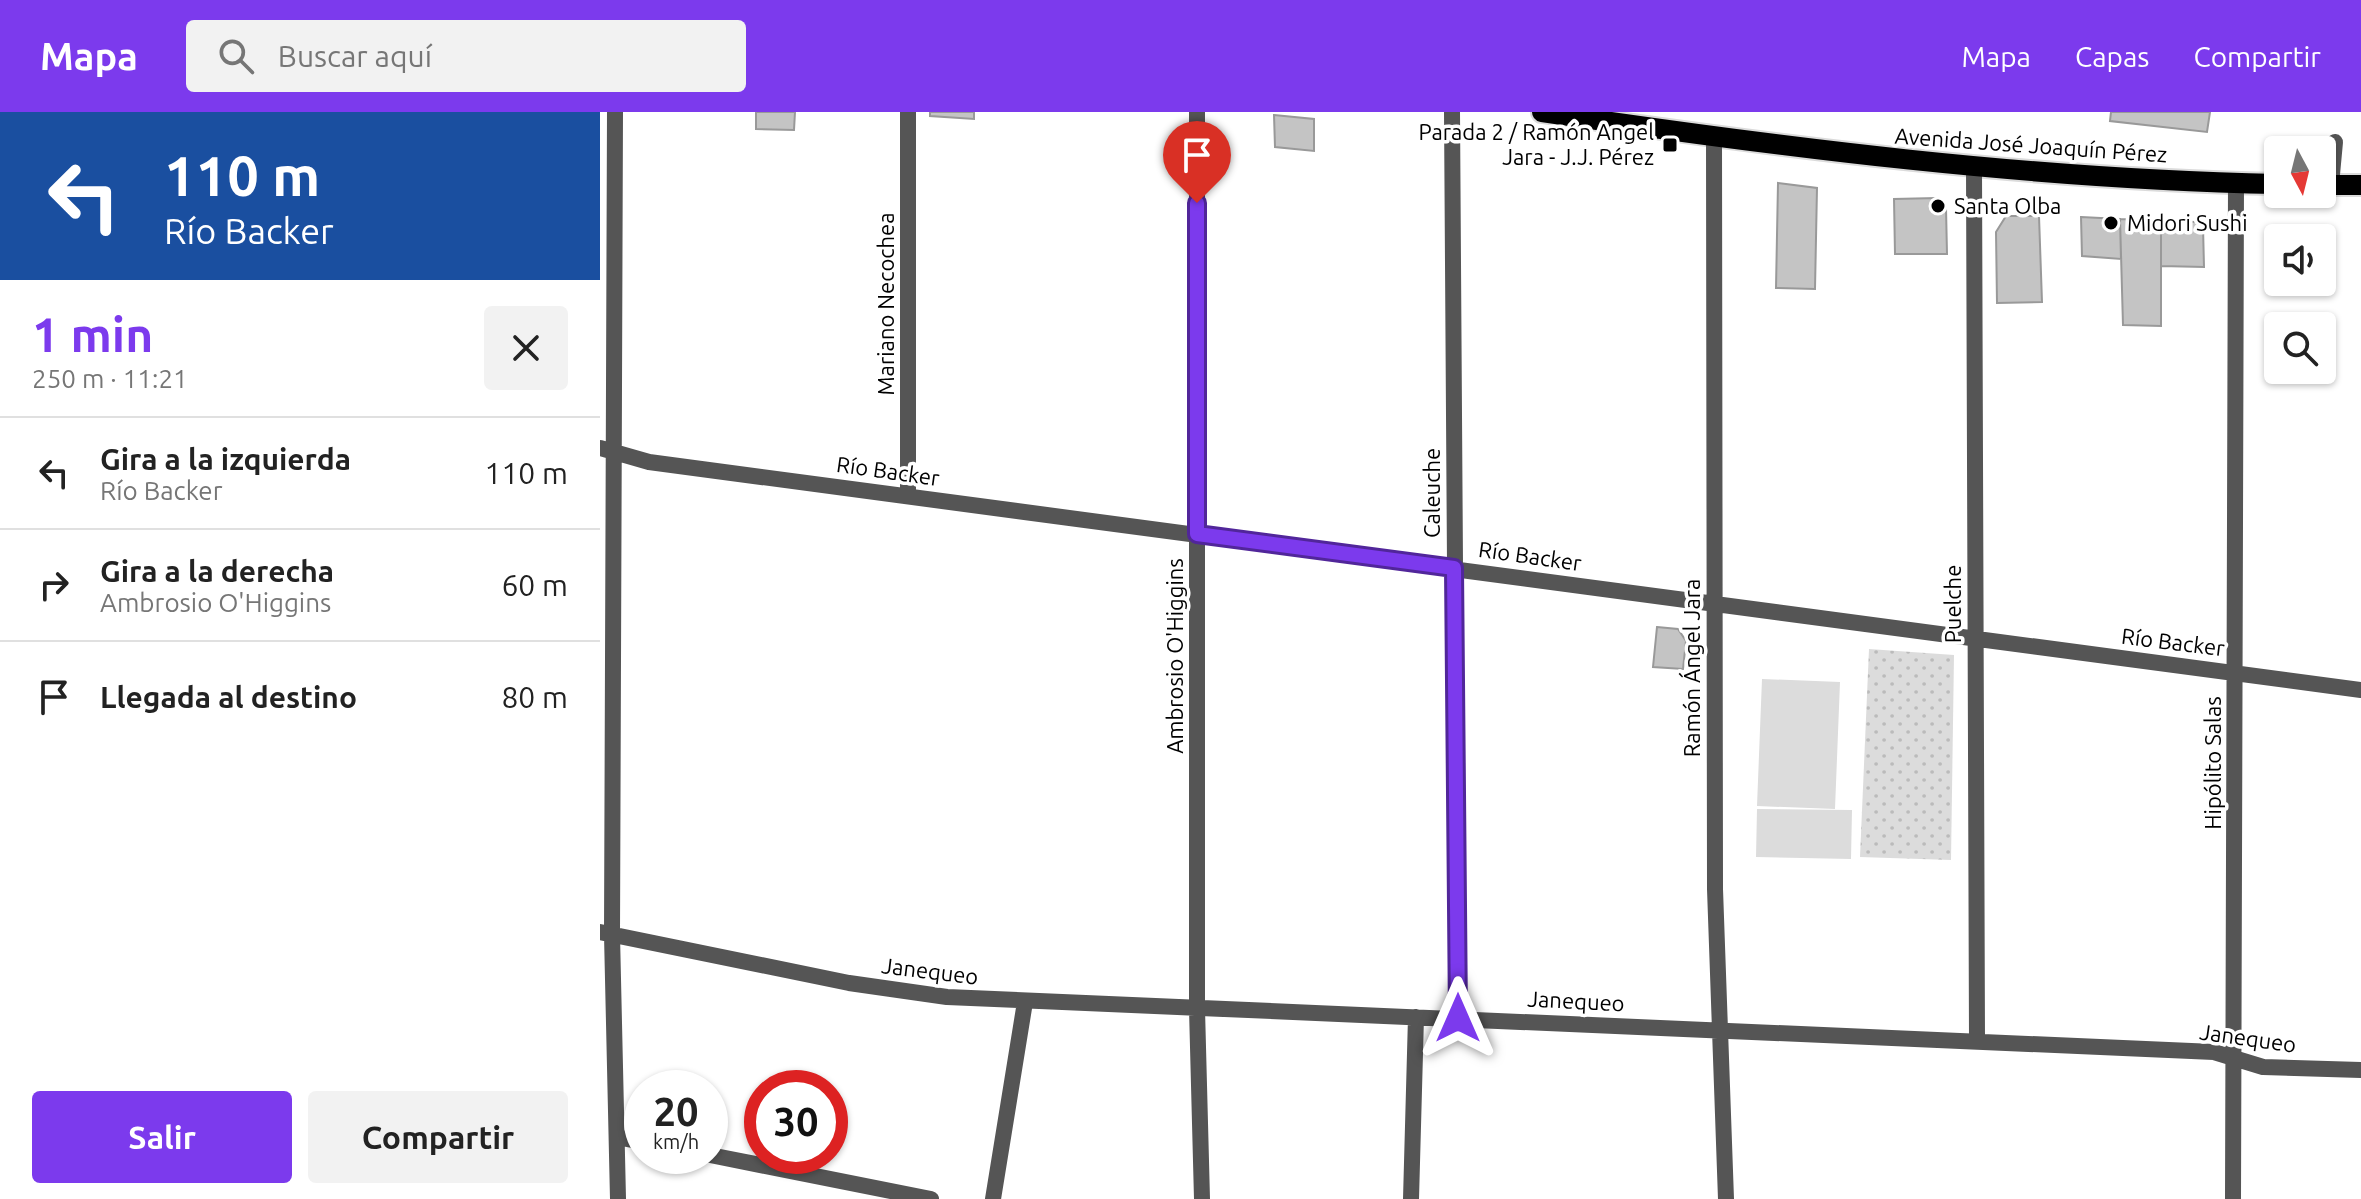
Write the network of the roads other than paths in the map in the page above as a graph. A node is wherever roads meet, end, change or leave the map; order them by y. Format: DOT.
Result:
graph roads {
  1 [pos="615,112"];
  2 [pos="908,112"];
  3 [pos="1197,112"];
  4 [pos="1452,112"];
  5 [pos="1542,112"];
  6 [pos="1714,137"];
  7 [pos="1974,168"];
  8 [pos="2236,183"];
  9 [pos="2264,184"];
  10 [pos="2336,185"];
  11 [pos="2361,185"];
  12 [pos="606,450"];
  13 [pos="908,496"];
  14 [pos="1197,534"];
  15 [pos="1454,568"];
  16 [pos="1715,603"];
  17 [pos="1976,638"];
  18 [pos="2235,672"];
  19 [pos="2361,690"];
  20 [pos="606,934"];
  21 [pos="1025,1002"];
  22 [pos="1197,1009"];
  23 [pos="1416,1017"];
  24 [pos="1458,1018"];
  25 [pos="1719,1030"];
  26 [pos="1977,1040"];
  27 [pos="2234,1058"];
  28 [pos="2361,1070"];
  29 [pos="617,1137"];
  30 [pos="624,1138"];
  31 [pos="728,1159"];
  32 [pos="618,1199"];
  33 [pos="931,1199"];
  34 [pos="993,1199"];
  35 [pos="1202,1199"];
  36 [pos="1411,1199"];
  37 [pos="1726,1199"];
  38 [pos="2233,1199"];
  1 -- 12 [label="street"];
  2 -- 13 [label="street, Mariano Necochea"];
  3 -- 14 [label="street, Ambrosio O'Higgins"];
  4 -- 15 [label="street, Caleuche"];
  5 -- 6 [label="main road, Avenida José Joaquín Pérez"];
  6 -- 7 [label="main road, Avenida José Joaquín Pérez"];
  6 -- 16 [label="street, Ramón Ángel Jara"];
  7 -- 8 [label="main road, Avenida José Joaquín Pérez"];
  7 -- 17 [label="street, Puelche"];
  8 -- 9 [label="main road, Avenida José Joaquín Pérez"];
  8 -- 18 [label="street, Hipólito Salas"];
  10 -- 11 [label="main road"];
  12 -- 13 [label="street, Río Backer"];
  12 -- 20 [label="street"];
  13 -- 14 [label="street, Río Backer"];
  14 -- 15 [label="street, Río Backer"];
  14 -- 22 [label="street, Ambrosio O'Higgins"];
  15 -- 16 [label="street, Río Backer"];
  15 -- 24 [label="street, Caleuche"];
  16 -- 17 [label="street, Río Backer"];
  16 -- 25 [label="street, Ramón Ángel Jara"];
  17 -- 18 [label="street, Río Backer"];
  17 -- 26 [label="street, Puelche"];
  18 -- 19 [label="street, Río Backer"];
  18 -- 27 [label="street, Hipólito Salas"];
  20 -- 21 [label="street, Janequeo"];
  20 -- 29 [label="street"];
  21 -- 22 [label="street, Janequeo"];
  21 -- 34 [label="street"];
  22 -- 23 [label="street, Janequeo"];
  22 -- 35 [label="street, Ambrosio O'Higgins"];
  23 -- 24 [label="street, Janequeo"];
  23 -- 36 [label="street"];
  24 -- 25 [label="street, Janequeo"];
  25 -- 26 [label="street, Janequeo"];
  25 -- 37 [label="street, Ramón Ángel Jara"];
  26 -- 27 [label="street, Janequeo"];
  27 -- 28 [label="street, Janequeo"];
  27 -- 38 [label="street, Hipólito Salas"];
  29 -- 30 [label="street"];
  29 -- 32 [label="street"];
  31 -- 33 [label="street"];
}
